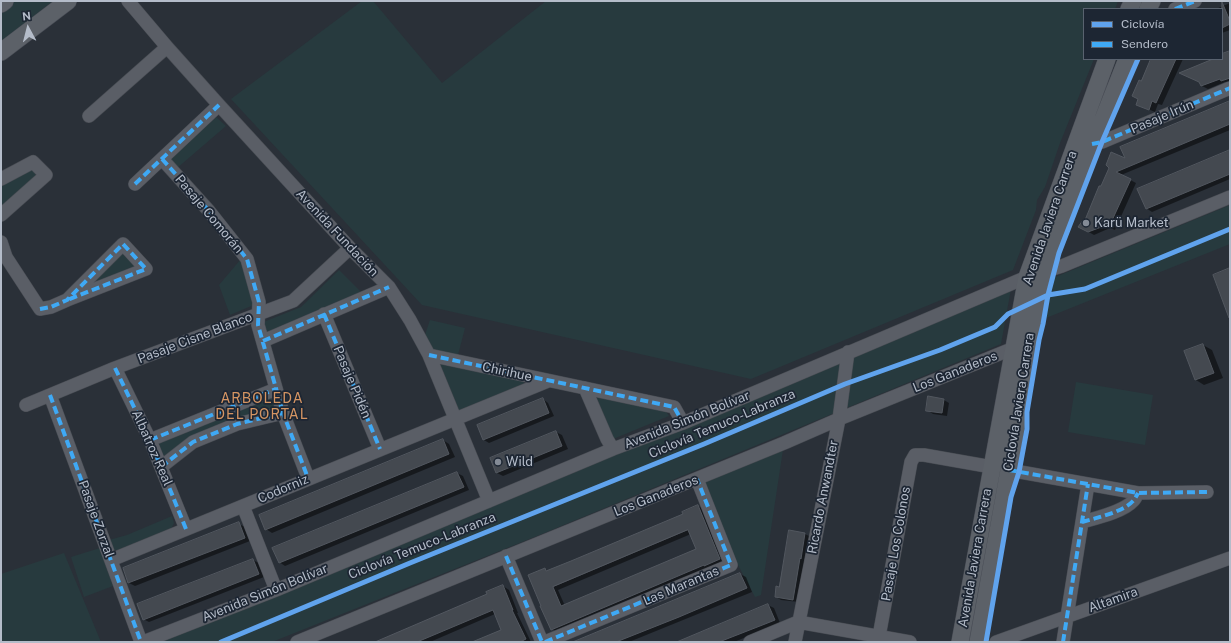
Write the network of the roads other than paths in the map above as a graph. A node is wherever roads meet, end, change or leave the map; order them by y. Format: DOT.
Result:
graph roads {
  1 [pos="5,1"];
  2 [pos="68,1"];
  3 [pos="128,1"];
  4 [pos="1195,1"];
  5 [pos="1,4"];
  6 [pos="1178,8"];
  7 [pos="167,47"];
  8 [pos="1,52"];
  9 [pos="1108,60"];
  10 [pos="1127,60"];
  11 [pos="1230,88"];
  12 [pos="219,105"];
  13 [pos="89,116"];
  14 [pos="1092,144"];
  15 [pos="162,159"];
  16 [pos="1,179"];
  17 [pos="135,184"];
  18 [pos="1230,197"];
  19 [pos="1,215"];
  20 [pos="1,242"];
  21 [pos="350,248"];
  22 [pos="1043,271"];
  23 [pos="1026,277"];
  24 [pos="388,287"];
  25 [pos="67,300"];
  26 [pos="258,313"];
  27 [pos="324,314"];
  28 [pos="263,341"];
  29 [pos="1014,348"];
  30 [pos="848,352"];
  31 [pos="428,355"];
  32 [pos="115,368"];
  33 [pos="1026,369"];
  34 [pos="548,381"];
  35 [pos="585,388"];
  36 [pos="276,389"];
  37 [pos="50,395"];
  38 [pos="26,405"];
  39 [pos="283,413"];
  40 [pos="456,419"];
  41 [pos="839,419"];
  42 [pos="683,423"];
  43 [pos="150,440"];
  44 [pos="380,449"];
  45 [pos="613,450"];
  46 [pos="161,467"];
  47 [pos="992,467"];
  48 [pos="1009,470"];
  49 [pos="308,478"];
  50 [pos="697,479"];
  51 [pos="1088,484"];
  52 [pos="1207,492"];
  53 [pos="1138,493"];
  54 [pos="489,501"];
  55 [pos="243,506"];
  56 [pos="1082,522"];
  57 [pos="186,529"];
  58 [pos="506,556"];
  59 [pos="1230,558"];
  60 [pos="111,560"];
  61 [pos="276,590"];
  62 [pos="1067,616"];
  63 [pos="798,622"];
  64 [pos="879,639"];
  65 [pos="142,642"];
  66 [pos="297,642"];
  67 [pos="543,642"];
  68 [pos="750,642"];
  69 [pos="795,642"];
  70 [pos="910,642"];
  71 [pos="960,642"];
  72 [pos="978,642"];
  73 [pos="996,642"];
  74 [pos="1063,642"];
  1 -- 5 [label="main road"];
  2 -- 8 [label="main road"];
  3 -- 7 [label="street, Avenida Fundación"];
  4 -- 6 [label="street"];
  7 -- 12 [label="street, Avenida Fundación"];
  7 -- 13 [label="street"];
  9 -- 23 [label="main road, Avenida Javiera Carrera"];
  10 -- 14 [label="main road, Avenida Javiera Carrera"];
  11 -- 14 [label="street, Pasaje Irún"];
  12 -- 15 [label="street"];
  12 -- 21 [label="street, Avenida Fundación"];
  14 -- 22 [label="main road, Avenida Javiera Carrera"];
  15 -- 17 [label="street"];
  15 -- 26 [label="street, Pasaje Comorán"];
  16 -- 19 [label="street"];
  18 -- 22 [label="street, Avenida Simón Bolívar"];
  20 -- 25 [label="street"];
  21 -- 24 [label="street, Avenida Fundación"];
  21 -- 26 [label="street, Pasaje Cisne Blanco"];
  22 -- 23 [label="street, Avenida Simón Bolívar"];
  22 -- 33 [label="main road, Avenida Javiera Carrera"];
  23 -- 29 [label="main road, Avenida Javiera Carrera"];
  23 -- 30 [label="street, Avenida Simón Bolívar"];
  24 -- 27 [label="street"];
  24 -- 31 [label="street, Avenida Fundación"];
  25 -- 25 [label="street"];
  26 -- 28 [label="street, Pasaje Comorán"];
  26 -- 32 [label="street, Pasaje Cisne Blanco"];
  27 -- 28 [label="street"];
  27 -- 44 [label="street, Pasaje Pidén"];
  28 -- 36 [label="street, Pasaje Comorán"];
  29 -- 33 [label="main road"];
  29 -- 41 [label="street, Los Ganaderos"];
  29 -- 47 [label="main road, Avenida Javiera Carrera"];
  30 -- 41 [label="street, Ricardo Anwandter"];
  30 -- 42 [label="street, Avenida Simón Bolívar"];
  31 -- 34 [label="street, Chirihue"];
  31 -- 40 [label="street, Avenida Fundación"];
  32 -- 37 [label="street, Pasaje Cisne Blanco"];
  32 -- 43 [label="street, Albatroz Real"];
  33 -- 48 [label="main road, Avenida Javiera Carrera"];
  34 -- 35 [label="street, Chirihue"];
  34 -- 40 [label="street, Codorniz"];
  35 -- 42 [label="street, Chirihue"];
  35 -- 45 [label="street"];
  36 -- 39 [label="street, Pasaje Comorán"];
  36 -- 43 [label="street"];
  37 -- 38 [label="street, Pasaje Cisne Blanco"];
  37 -- 60 [label="street, Pasaje Zorzal"];
  39 -- 46 [label="street"];
  39 -- 49 [label="street, Pasaje Comorán"];
  40 -- 44 [label="street, Codorniz"];
  40 -- 54 [label="street, Avenida Fundación"];
  41 -- 50 [label="street, Los Ganaderos"];
  41 -- 63 [label="street, Ricardo Anwandter"];
  42 -- 45 [label="street, Avenida Simón Bolívar"];
  43 -- 46 [label="street, Albatroz Real"];
  44 -- 49 [label="street, Codorniz"];
  45 -- 54 [label="street, Avenida Simón Bolívar"];
  46 -- 57 [label="street, Albatroz Real"];
  47 -- 64 [label="street, Pasaje Los Colonos"];
  47 -- 71 [label="main road, Avenida Javiera Carrera"];
  48 -- 51 [label="street"];
  48 -- 72 [label="main road, Avenida Javiera Carrera"];
  49 -- 55 [label="street, Codorniz"];
  50 -- 58 [label="street, Los Ganaderos"];
  50 -- 67 [label="street, Las Marantas"];
  51 -- 53 [label="street"];
  51 -- 56 [label="street"];
  52 -- 53 [label="street"];
  53 -- 56 [label="street"];
  54 -- 61 [label="street, Avenida Simón Bolívar"];
  55 -- 57 [label="street, Codorniz"];
  55 -- 61 [label="street"];
  56 -- 62 [label="street"];
  57 -- 60 [label="street, Codorniz"];
  58 -- 66 [label="street, Los Ganaderos"];
  58 -- 67 [label="street"];
  59 -- 62 [label="street, Altamira"];
  60 -- 65 [label="street, Pasaje Zorzal"];
  61 -- 65 [label="street, Avenida Simón Bolívar"];
  62 -- 73 [label="street, Altamira"];
  62 -- 74 [label="street"];
  63 -- 64 [label="street"];
  63 -- 68 [label="street"];
  63 -- 69 [label="street, Ricardo Anwandter"];
  64 -- 70 [label="street"];
}
